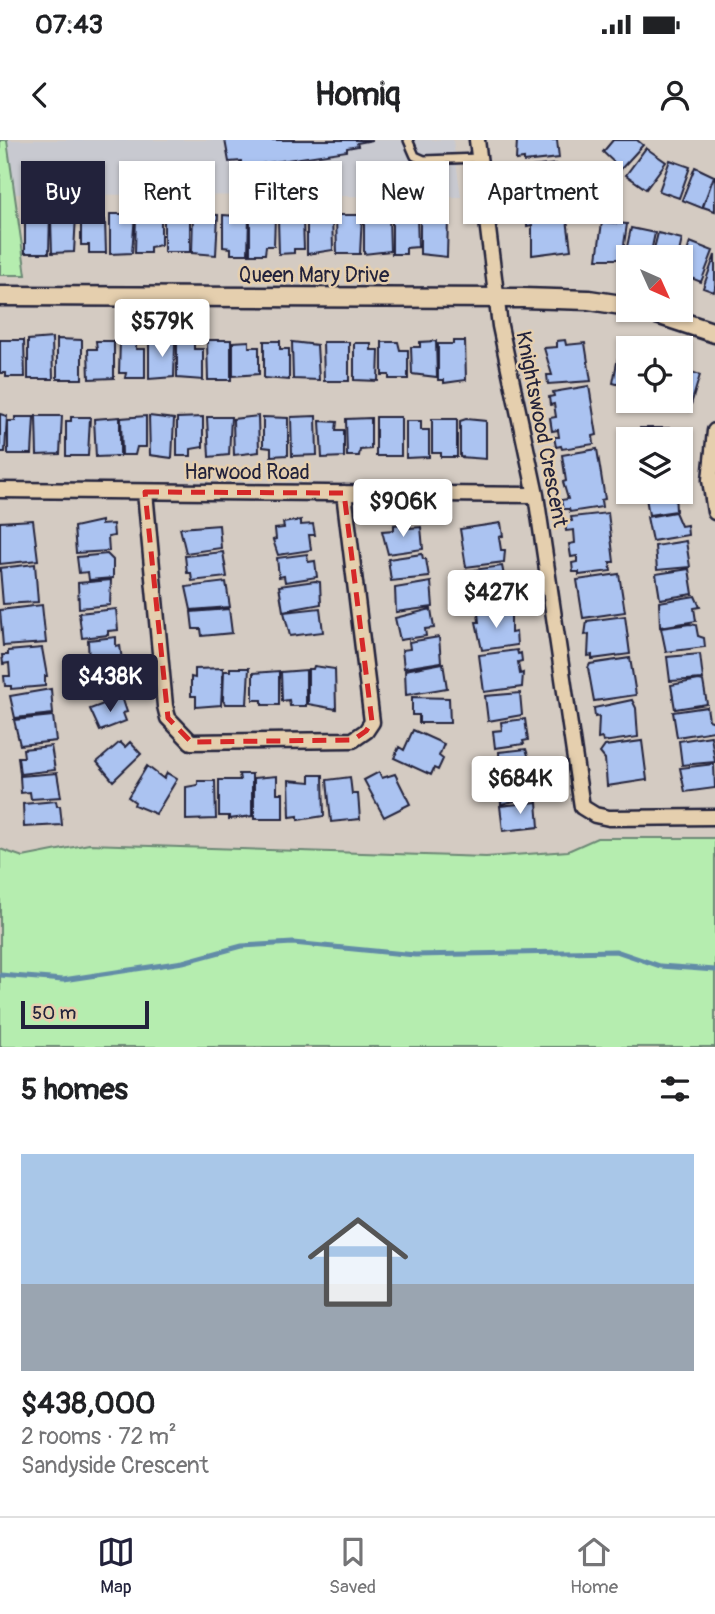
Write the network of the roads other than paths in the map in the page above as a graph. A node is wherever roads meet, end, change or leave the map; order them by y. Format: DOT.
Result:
graph roads {
  1 [pos="408,140"];
  2 [pos="477,140"];
  3 [pos="480,158"];
  4 [pos="0,296"];
  5 [pos="497,299"];
  6 [pos="616,305"];
  7 [pos="682,322"];
  8 [pos="715,333"];
  9 [pos="715,431"];
  10 [pos="0,490"];
  11 [pos="145,492"];
  12 [pos="344,493"];
  13 [pos="536,495"];
  14 [pos="715,512"];
  15 [pos="715,817"];
  1 -- 3 [label="lane"];
  2 -- 3 [label="street, Knightswood Crescent"];
  3 -- 5 [label="street, Knightswood Crescent"];
  4 -- 5 [label="street, Queen Mary Drive"];
  5 -- 6 [label="street, Queen Mary Drive"];
  5 -- 13 [label="street, Knightswood Crescent"];
  7 -- 8 [label="street"];
  9 -- 14 [label="street"];
  10 -- 11 [label="street, Harwood Road"];
  11 -- 12 [label="street, Harwood Road"];
  11 -- 12 [label="street"];
  12 -- 13 [label="street, Harwood Road"];
  13 -- 15 [label="street, Knightswood Crescent"];
}
